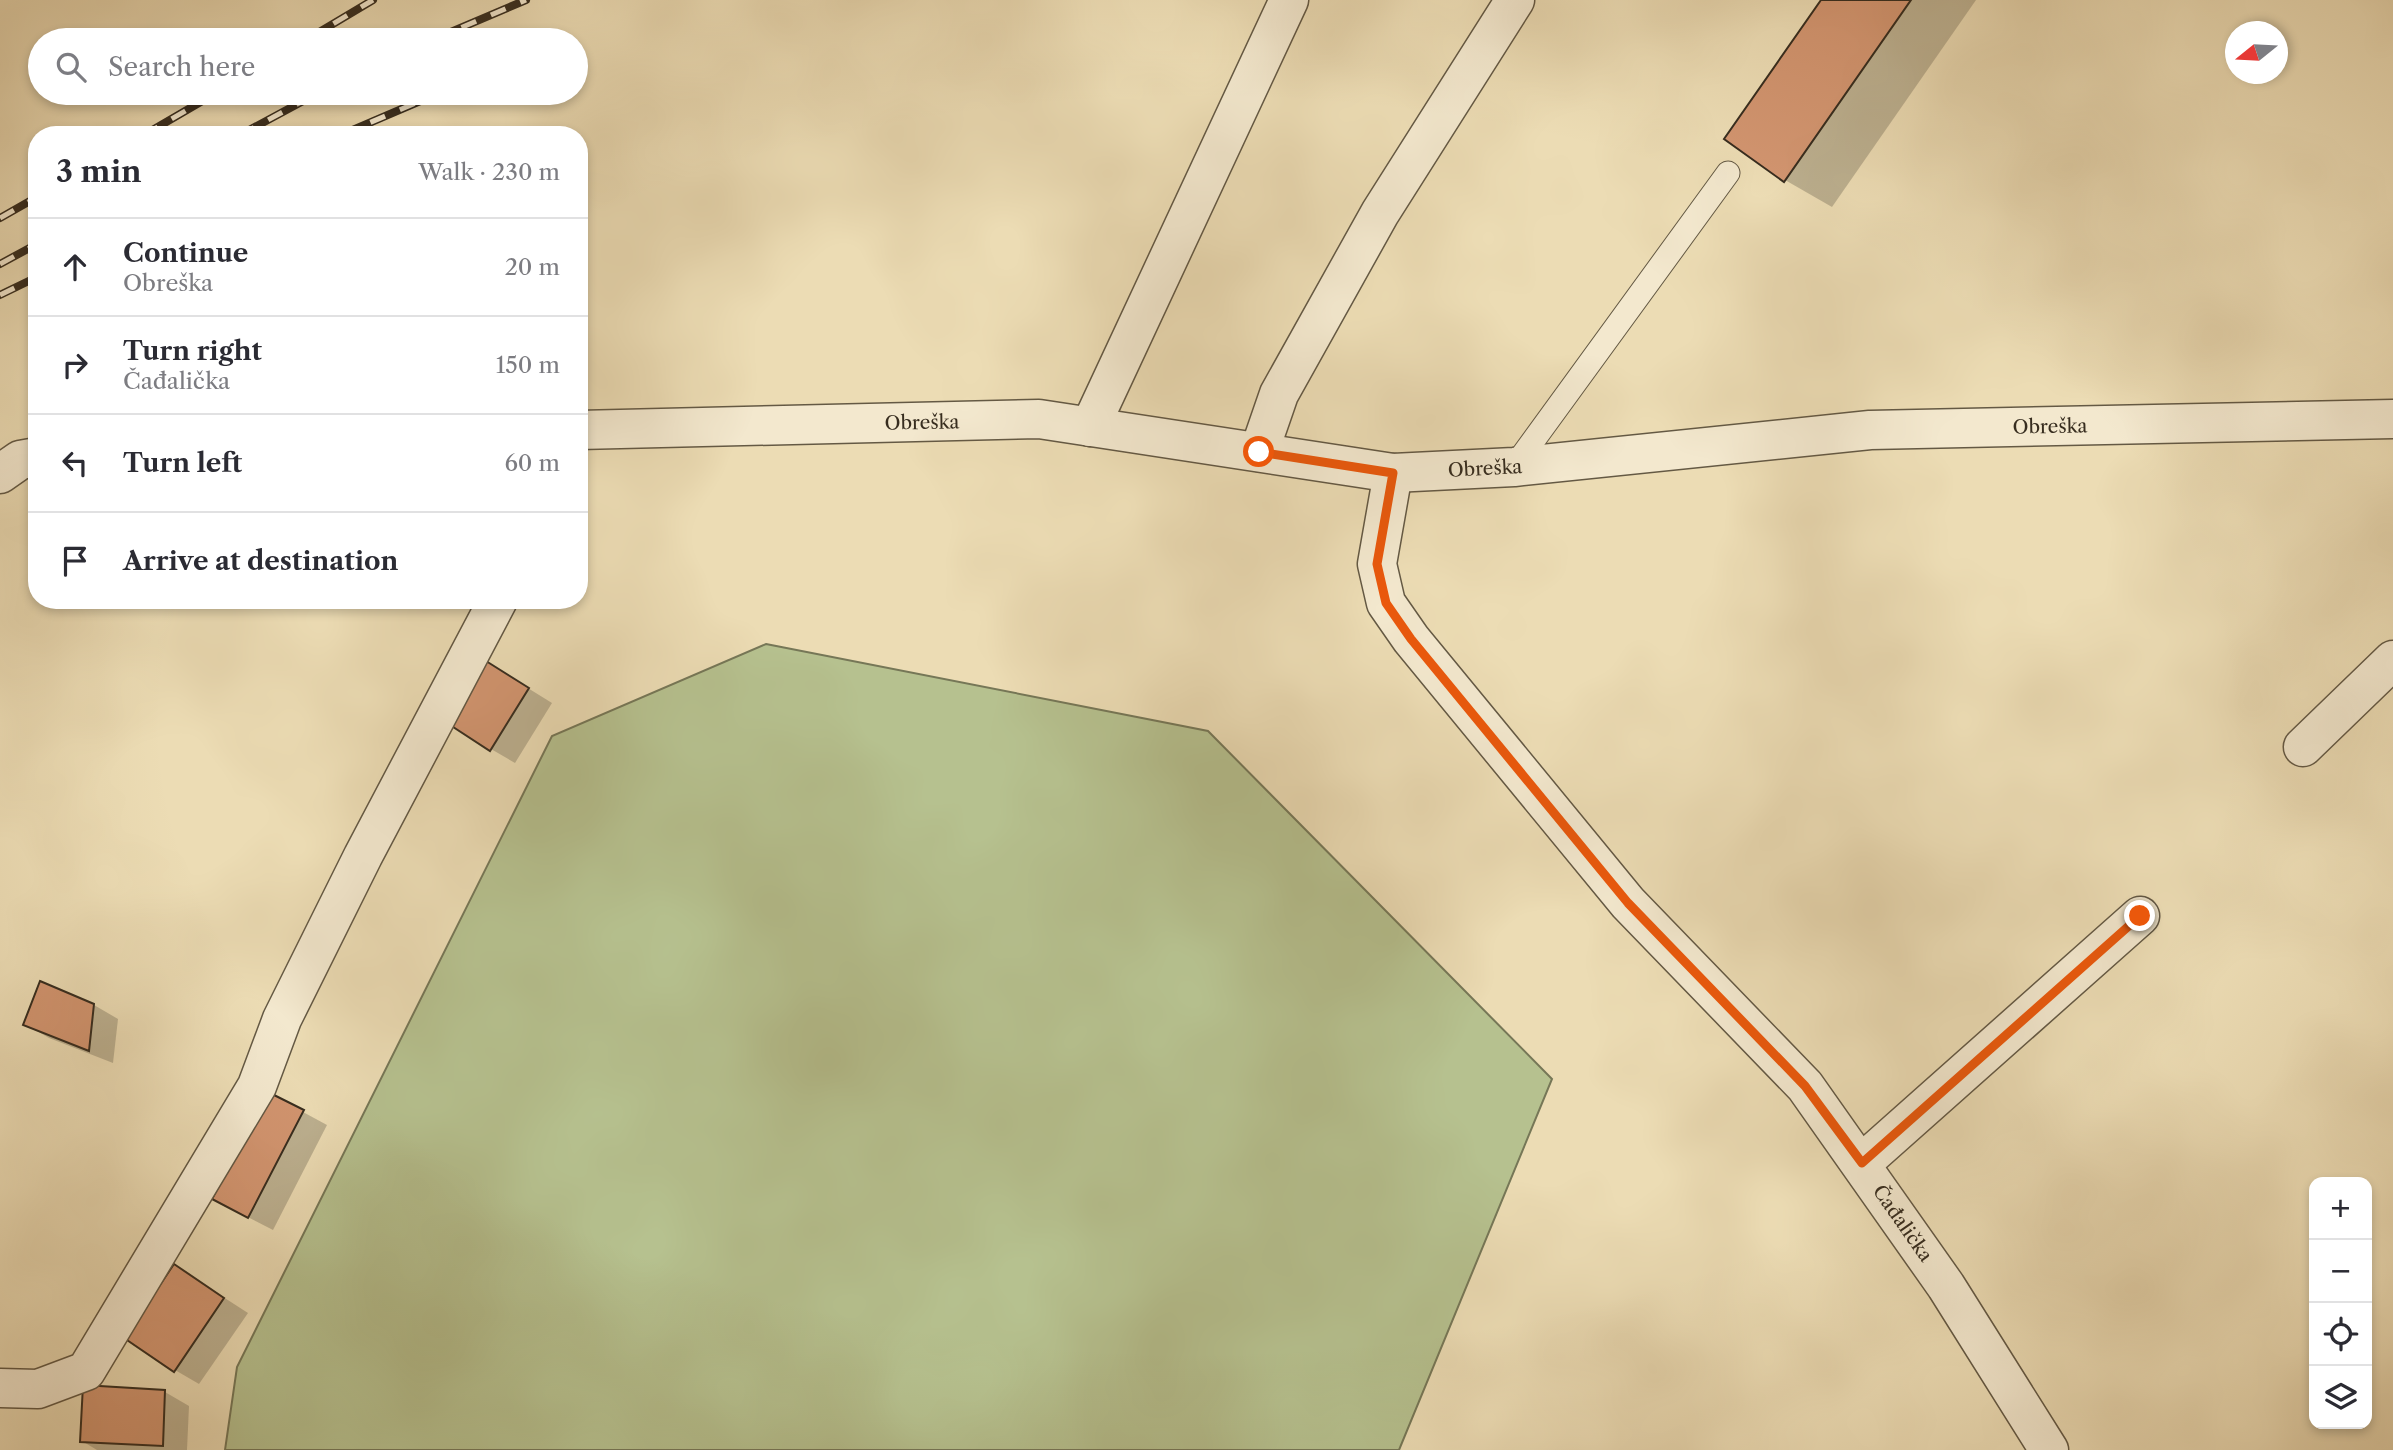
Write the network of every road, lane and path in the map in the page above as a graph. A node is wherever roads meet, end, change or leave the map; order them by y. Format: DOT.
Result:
graph roads {
  1 [pos="1289,0"];
  2 [pos="1504,6"];
  3 [pos="1728,173"];
  4 [pos="2393,419"];
  5 [pos="1090,427"];
  6 [pos="588,430"];
  7 [pos="1259,452"];
  8 [pos="28,459"];
  9 [pos="1514,467"];
  10 [pos="1393,473"];
  11 [pos="0,474"];
  12 [pos="493,609"];
  13 [pos="2393,660"];
  14 [pos="2303,747"];
  15 [pos="2140,916"];
  16 [pos="1862,1163"];
  17 [pos="0,1388"];
  18 [pos="2049,1450"];
  1 -- 5 [label="street"];
  2 -- 7 [label="street"];
  3 -- 9 [label="lane"];
  4 -- 9 [label="street, Obreška"];
  5 -- 6 [label="street, Obreška"];
  5 -- 7 [label="street, Obreška"];
  7 -- 10 [label="street, Obreška"];
  8 -- 11 [label="street"];
  9 -- 10 [label="street, Obreška"];
  10 -- 16 [label="street, Čađalička"];
  12 -- 17 [label="street"];
  13 -- 14 [label="street"];
  15 -- 16 [label="street"];
  16 -- 18 [label="street, Čađalička"];
}
